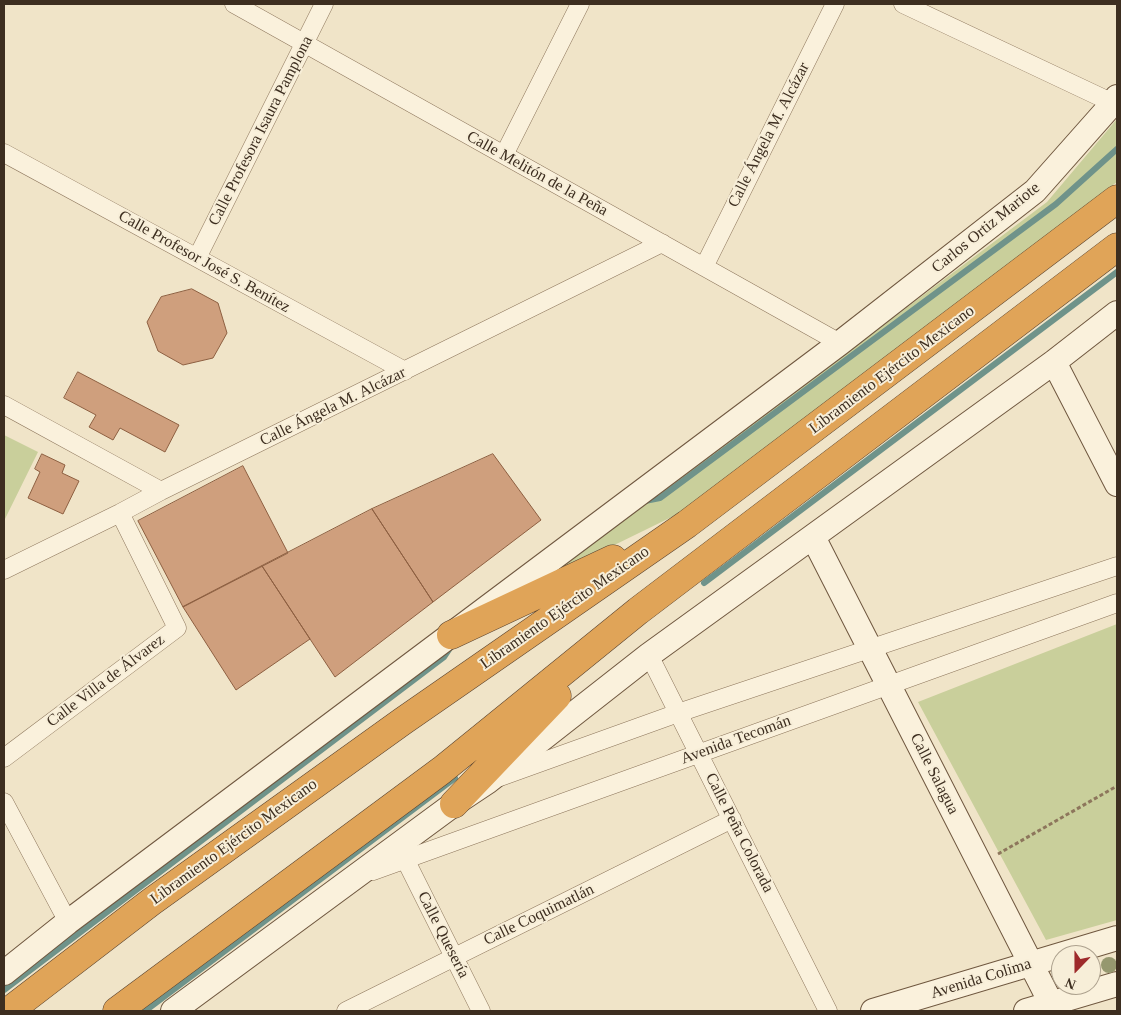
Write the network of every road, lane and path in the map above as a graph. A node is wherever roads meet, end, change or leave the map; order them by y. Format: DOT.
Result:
graph roads {
  1 [pos="234,4"];
  2 [pos="324,4"];
  3 [pos="580,4"];
  4 [pos="835,4"];
  5 [pos="903,4"];
  6 [pos="305,43"];
  7 [pos="1115,100"];
  8 [pos="4,153"];
  9 [pos="504,155"];
  10 [pos="1117,200"];
  11 [pos="662,243"];
  12 [pos="1117,247"];
  13 [pos="197,258"];
  14 [pos="704,267"];
  15 [pos="1117,313"];
  16 [pos="840,343"];
  17 [pos="1054,362"];
  18 [pos="405,371"];
  19 [pos="4,405"];
  20 [pos="1117,484"];
  21 [pos="160,491"];
  22 [pos="120,513"];
  23 [pos="686,524"];
  24 [pos="813,537"];
  25 [pos="1117,566"];
  26 [pos="4,570"];
  27 [pos="1117,604"];
  28 [pos="638,611"];
  29 [pos="451,635"];
  30 [pos="870,649"];
  31 [pos="649,655"];
  32 [pos="889,685"];
  33 [pos="678,713"];
  34 [pos="699,753"];
  35 [pos="4,758"];
  36 [pos="487,782"];
  37 [pos="1117,786"];
  38 [pos="4,802"];
  39 [pos="454,804"];
  40 [pos="732,819"];
  41 [pos="405,859"];
  42 [pos="980,864"];
  43 [pos="356,876"];
  44 [pos="68,922"];
  45 [pos="1117,938"];
  46 [pos="454,958"];
  47 [pos="1031,963"];
  48 [pos="4,973"];
  49 [pos="1117,984"];
  50 [pos="1053,1007"];
  51 [pos="9,1011"];
  52 [pos="117,1011"];
  53 [pos="173,1011"];
  54 [pos="346,1011"];
  55 [pos="481,1011"];
  56 [pos="828,1011"];
  57 [pos="873,1011"];
  58 [pos="1026,1011"];
  1 -- 6 [label="street, Calle Melitón de la Peña"];
  2 -- 6 [label="street, Calle Profesora Isaura Pamplona"];
  3 -- 9 [label="street"];
  4 -- 14 [label="street, Calle Ángela M. Alcázar"];
  5 -- 7 [label="street"];
  6 -- 9 [label="street, Calle Melitón de la Peña"];
  6 -- 13 [label="street, Calle Profesora Isaura Pamplona"];
  7 -- 16 [label="street, Carlos Ortiz Mariote"];
  8 -- 13 [label="street, Calle Profesor José S. Benítez"];
  9 -- 11 [label="street, Calle Melitón de la Peña"];
  10 -- 23 [label="highway, Libramiento Ejército Mexicano"];
  11 -- 14 [label="street, Calle Melitón de la Peña"];
  11 -- 18 [label="street, Calle Ángela M. Alcázar"];
  12 -- 28 [label="highway"];
  13 -- 18 [label="street, Calle Profesor José S. Benítez"];
  14 -- 16 [label="street, Calle Melitón de la Peña"];
  15 -- 17 [label="street"];
  16 -- 29 [label="street"];
  17 -- 20 [label="street"];
  17 -- 24 [label="street"];
  18 -- 21 [label="street, Calle Ángela M. Alcázar"];
  19 -- 21 [label="street"];
  21 -- 22 [label="street, Calle Ángela M. Alcázar"];
  22 -- 26 [label="street, Calle Ángela M. Alcázar"];
  22 -- 35 [label="street, Calle Villa de Álvarez"];
  23 -- 29 [label="highway"];
  23 -- 51 [label="highway, Libramiento Ejército Mexicano"];
  24 -- 30 [label="street, Calle Salagua"];
  24 -- 31 [label="street"];
  25 -- 30 [label="street"];
  27 -- 32 [label="street, Avenida Tecomán"];
  28 -- 39 [label="highway"];
  28 -- 52 [label="highway"];
  29 -- 44 [label="street"];
  30 -- 32 [label="street, Calle Salagua"];
  30 -- 33 [label="street"];
  31 -- 33 [label="street, Calle Peña Colorada"];
  31 -- 36 [label="street"];
  32 -- 34 [label="street, Avenida Tecomán"];
  32 -- 42 [label="street, Calle Salagua"];
  33 -- 34 [label="street, Calle Peña Colorada"];
  33 -- 36 [label="street"];
  34 -- 40 [label="street, Calle Peña Colorada"];
  34 -- 41 [label="street, Avenida Tecomán"];
  36 -- 39 [label="street"];
  37 -- 42 [label="path"];
  38 -- 44 [label="street"];
  39 -- 43 [label="street"];
  40 -- 46 [label="street, Calle Coquimatlán"];
  40 -- 56 [label="street, Calle Peña Colorada"];
  41 -- 43 [label="street, Avenida Tecomán"];
  41 -- 46 [label="street, Calle Quesería"];
  42 -- 47 [label="street, Calle Salagua"];
  43 -- 53 [label="street"];
  44 -- 48 [label="street"];
  45 -- 47 [label="street, Avenida Colima"];
  46 -- 54 [label="street, Calle Coquimatlán"];
  46 -- 55 [label="street, Calle Quesería"];
  47 -- 50 [label="street, Calle Salagua"];
  47 -- 57 [label="street, Avenida Colima"];
  49 -- 50 [label="street"];
  50 -- 58 [label="street"];
}
